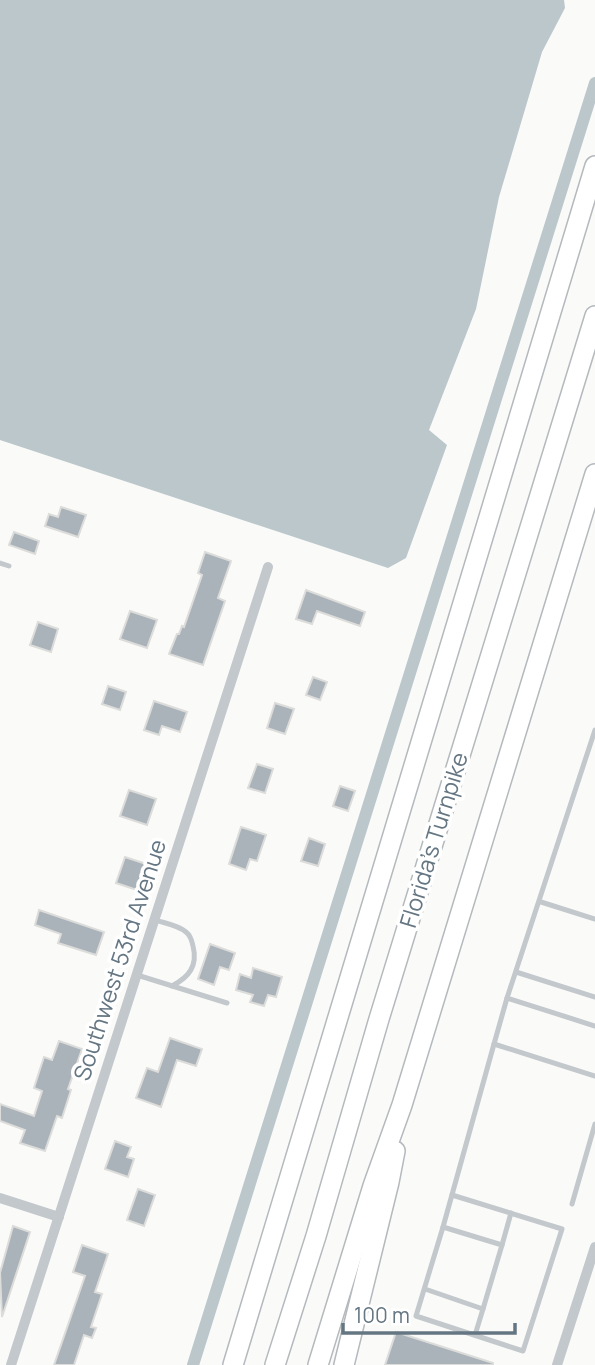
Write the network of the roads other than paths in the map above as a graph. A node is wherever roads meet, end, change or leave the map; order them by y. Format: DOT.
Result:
graph roads {
  1 [pos="595,166"];
  2 [pos="595,316"];
  3 [pos="595,474"];
  4 [pos="0,563"];
  5 [pos="9,566"];
  6 [pos="268,567"];
  7 [pos="595,730"];
  8 [pos="541,902"];
  9 [pos="595,919"];
  10 [pos="155,920"];
  11 [pos="516,972"];
  12 [pos="137,975"];
  13 [pos="172,986"];
  14 [pos="507,998"];
  15 [pos="595,998"];
  16 [pos="227,1003"];
  17 [pos="595,1026"];
  18 [pos="494,1044"];
  19 [pos="595,1076"];
  20 [pos="402,1105"];
  21 [pos="595,1124"];
  22 [pos="452,1195"];
  23 [pos="0,1198"];
  24 [pos="572,1204"];
  25 [pos="511,1213"];
  26 [pos="59,1217"];
  27 [pos="443,1227"];
  28 [pos="502,1245"];
  29 [pos="595,1247"];
  30 [pos="425,1289"];
  31 [pos="483,1309"];
  32 [pos="475,1335"];
  33 [pos="12,1365"];
  34 [pos="233,1365"];
  35 [pos="275,1365"];
  36 [pos="318,1365"];
  37 [pos="344,1365"];
  38 [pos="557,1365"];
  1 -- 34 [label="highway"];
  2 -- 35 [label="highway, Florida's Turnpike"];
  3 -- 20 [label="highway, Florida's Turnpike"];
  4 -- 5 [label="lane"];
  6 -- 10 [label="street, Southwest 53rd Avenue"];
  7 -- 8 [label="lane"];
  8 -- 9 [label="lane"];
  8 -- 11 [label="lane"];
  10 -- 12 [label="street, Southwest 53rd Avenue"];
  10 -- 13 [label="lane"];
  11 -- 14 [label="lane"];
  11 -- 15 [label="lane"];
  12 -- 13 [label="lane"];
  12 -- 26 [label="street, Southwest 53rd Avenue"];
  13 -- 16 [label="lane"];
  14 -- 17 [label="lane"];
  14 -- 18 [label="lane"];
  18 -- 19 [label="lane"];
  18 -- 22 [label="lane"];
  20 -- 36 [label="highway, Florida's Turnpike"];
  20 -- 37 [label="highway"];
  21 -- 24 [label="lane"];
  22 -- 25 [label="lane"];
  22 -- 27 [label="lane"];
  23 -- 26 [label="street"];
  25 -- 28 [label="lane"];
  25 -- 32 [label="lane"];
  26 -- 33 [label="street, Southwest 53rd Avenue"];
  27 -- 28 [label="lane"];
  27 -- 30 [label="lane"];
  28 -- 31 [label="lane"];
  29 -- 38 [label="street"];
  30 -- 31 [label="lane"];
  30 -- 32 [label="lane"];
  31 -- 32 [label="lane"];
}
